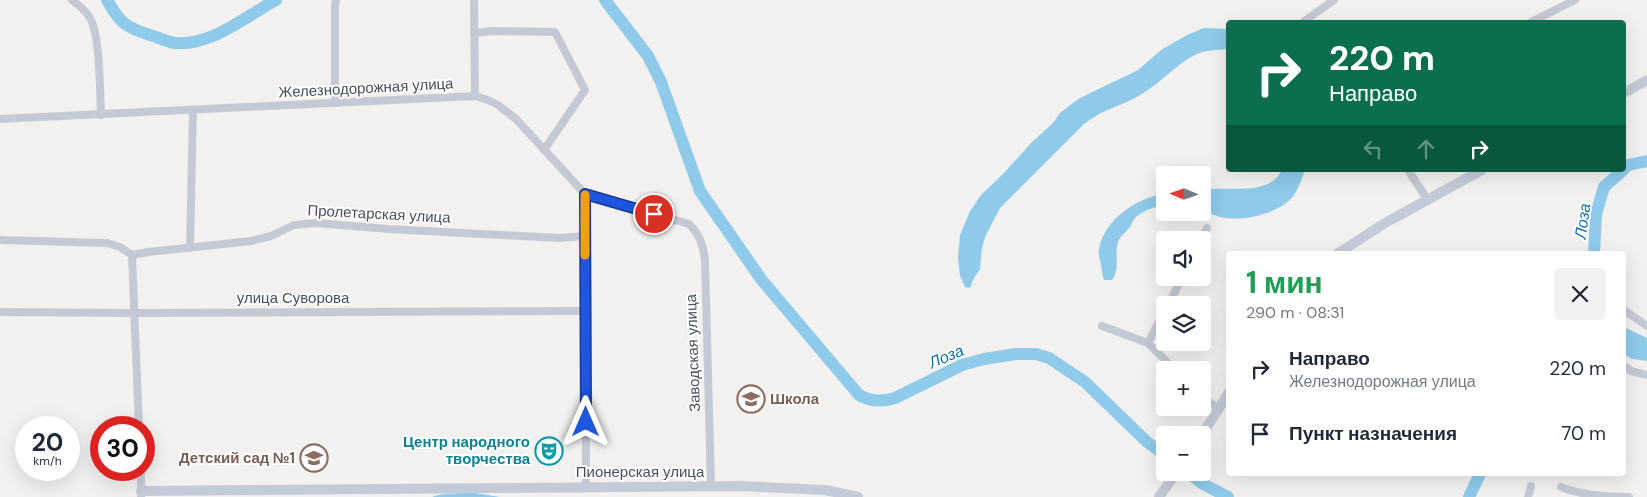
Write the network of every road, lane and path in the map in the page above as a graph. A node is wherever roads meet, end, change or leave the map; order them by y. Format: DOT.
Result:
graph roads {
  1 [pos="72,0"];
  2 [pos="336,0"];
  3 [pos="474,0"];
  4 [pos="1334,0"];
  5 [pos="1575,0"];
  6 [pos="1306,20"];
  7 [pos="1535,20"];
  8 [pos="474,33"];
  9 [pos="1647,80"];
  10 [pos="1626,92"];
  11 [pos="475,96"];
  12 [pos="335,103"];
  13 [pos="193,110"];
  14 [pos="101,115"];
  15 [pos="0,118"];
  16 [pos="544,150"];
  17 [pos="1409,172"];
  18 [pos="1478,172"];
  19 [pos="585,194"];
  20 [pos="1427,200"];
  21 [pos="1207,228"];
  22 [pos="1206,231"];
  23 [pos="585,236"];
  24 [pos="0,240"];
  25 [pos="190,247"];
  26 [pos="1341,251"];
  27 [pos="132,256"];
  28 [pos="585,311"];
  29 [pos="1626,311"];
  30 [pos="0,312"];
  31 [pos="134,313"];
  32 [pos="1102,326"];
  33 [pos="1647,326"];
  34 [pos="1156,327"];
  35 [pos="1148,343"];
  36 [pos="1166,361"];
  37 [pos="1626,367"];
  38 [pos="1647,375"];
  39 [pos="1226,396"];
  40 [pos="1211,403"];
  41 [pos="1218,408"];
  42 [pos="138,416"];
  43 [pos="1207,426"];
  44 [pos="140,481"];
  45 [pos="1170,481"];
  46 [pos="711,486"];
  47 [pos="1531,486"];
  48 [pos="586,487"];
  49 [pos="1561,487"];
  50 [pos="428,493"];
  51 [pos="141,494"];
  52 [pos="1161,494"];
  53 [pos="858,497"];
  54 [pos="1528,497"];
  55 [pos="1629,497"];
  1 -- 14 [label="street"];
  2 -- 12 [label="street"];
  3 -- 8 [label="street"];
  4 -- 6 [label="street"];
  5 -- 7 [label="street"];
  8 -- 11 [label="street"];
  8 -- 16 [label="street"];
  9 -- 10 [label="street"];
  11 -- 12 [label="street, Железнодорожная улица"];
  11 -- 16 [label="street, Железнодорожная улица"];
  12 -- 13 [label="street, Железнодорожная улица"];
  13 -- 14 [label="street, Железнодорожная улица"];
  13 -- 25 [label="street"];
  14 -- 15 [label="street, Железнодорожная улица"];
  16 -- 19 [label="street, Железнодорожная улица"];
  17 -- 20 [label="street"];
  18 -- 20 [label="street"];
  19 -- 23 [label="street"];
  19 -- 46 [label="street, Заводская улица"];
  20 -- 26 [label="street"];
  21 -- 22 [label="street"];
  23 -- 25 [label="street, Пролетарская улица"];
  23 -- 28 [label="street"];
  24 -- 27 [label="street"];
  25 -- 27 [label="street, Пролетарская улица"];
  27 -- 31 [label="street"];
  28 -- 31 [label="street, улица Суворова"];
  28 -- 48 [label="street"];
  29 -- 33 [label="street"];
  30 -- 31 [label="street, улица Суворова"];
  31 -- 42 [label="street"];
  32 -- 35 [label="street"];
  34 -- 35 [label="street"];
  35 -- 36 [label="street"];
  37 -- 38 [label="street"];
  39 -- 41 [label="street"];
  40 -- 41 [label="street"];
  41 -- 43 [label="street"];
  44 -- 51 [label="street, Пионерская улица"];
  45 -- 52 [label="street"];
  46 -- 48 [label="street, Пионерская улица"];
  46 -- 53 [label="street, Пионерская улица"];
  47 -- 54 [label="street"];
  48 -- 50 [label="street, Пионерская улица"];
  49 -- 55 [label="street"];
  50 -- 51 [label="street, Пионерская улица"];
}
